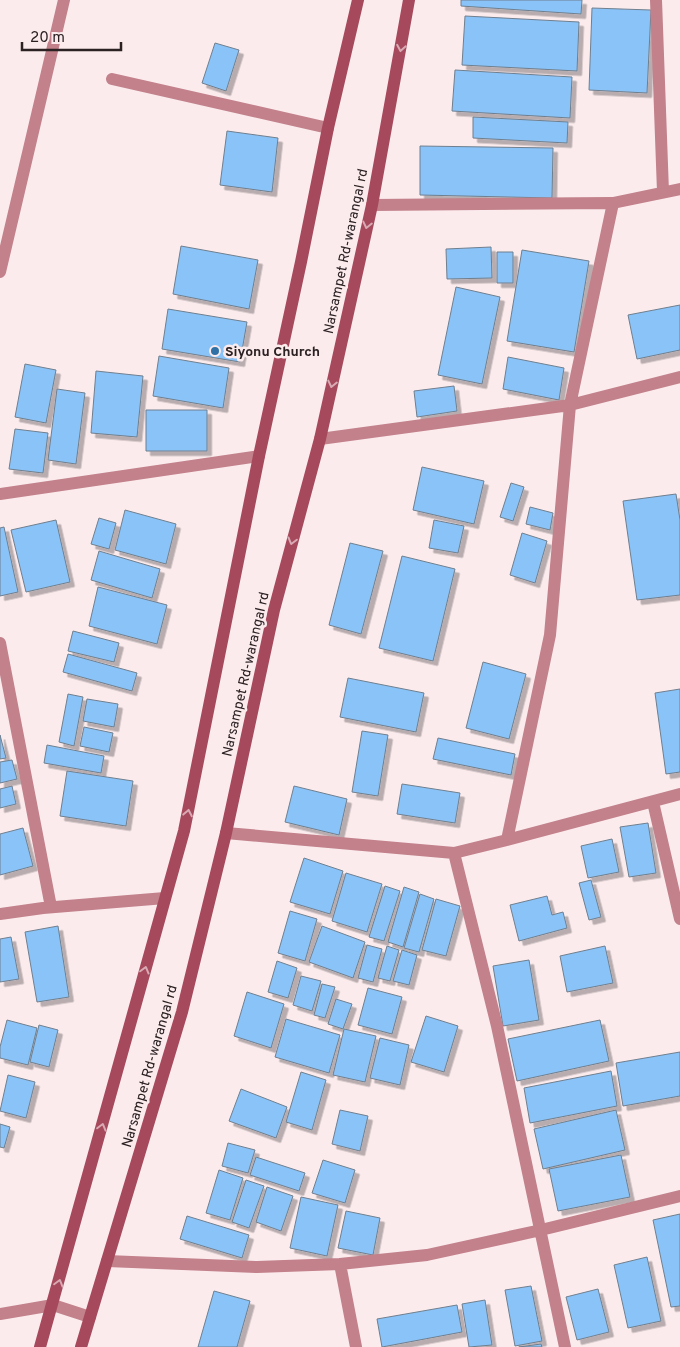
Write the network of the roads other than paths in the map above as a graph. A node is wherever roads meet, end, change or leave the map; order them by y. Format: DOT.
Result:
graph roads {
  1 [pos="64,0"];
  2 [pos="358,0"];
  3 [pos="409,0"];
  4 [pos="656,0"];
  5 [pos="112,79"];
  6 [pos="328,128"];
  7 [pos="680,189"];
  8 [pos="663,192"];
  9 [pos="613,203"];
  10 [pos="372,205"];
  11 [pos="0,272"];
  12 [pos="680,377"];
  13 [pos="570,404"];
  14 [pos="320,439"];
  15 [pos="259,456"];
  16 [pos="0,494"];
  17 [pos="0,643"];
  18 [pos="680,794"];
  19 [pos="653,802"];
  20 [pos="226,833"];
  21 [pos="507,840"];
  22 [pos="454,852"];
  23 [pos="165,898"];
  24 [pos="51,907"];
  25 [pos="0,914"];
  26 [pos="680,919"];
  27 [pos="680,1196"];
  28 [pos="541,1230"];
  29 [pos="107,1261"];
  30 [pos="340,1264"];
  31 [pos="53,1305"];
  32 [pos="0,1314"];
  33 [pos="90,1317"];
  34 [pos="40,1347"];
  35 [pos="81,1347"];
  36 [pos="356,1347"];
  37 [pos="565,1347"];
  1 -- 11 [label="street"];
  2 -- 6 [label="main road, Narsampet Rd-warangal rd"];
  3 -- 10 [label="main road, Narsampet Rd-warangal rd, one-way"];
  4 -- 8 [label="street"];
  5 -- 6 [label="street"];
  6 -- 15 [label="main road, Narsampet Rd-warangal rd"];
  7 -- 8 [label="street"];
  8 -- 9 [label="street"];
  9 -- 10 [label="street"];
  9 -- 13 [label="street"];
  10 -- 14 [label="main road, Narsampet Rd-warangal rd, one-way"];
  12 -- 13 [label="street"];
  13 -- 14 [label="street"];
  13 -- 21 [label="street"];
  14 -- 20 [label="main road, Narsampet Rd-warangal rd, one-way"];
  15 -- 16 [label="street"];
  23 -- 15 [label="main road, Narsampet Rd-warangal rd, one-way"];
  17 -- 24 [label="street"];
  18 -- 19 [label="street"];
  19 -- 21 [label="street"];
  19 -- 26 [label="street"];
  20 -- 22 [label="street"];
  20 -- 29 [label="main road, Narsampet Rd-warangal rd"];
  21 -- 22 [label="street"];
  22 -- 28 [label="street"];
  23 -- 24 [label="street"];
  31 -- 23 [label="main road, Narsampet Rd-warangal rd, one-way"];
  24 -- 25 [label="street"];
  27 -- 28 [label="street"];
  28 -- 30 [label="street"];
  28 -- 37 [label="street"];
  29 -- 30 [label="street"];
  29 -- 33 [label="main road, Narsampet Rd-warangal rd"];
  30 -- 36 [label="street"];
  31 -- 32 [label="street"];
  31 -- 33 [label="street"];
  31 -- 34 [label="main road, Narsampet Rd-warangal rd"];
  33 -- 35 [label="main road, Narsampet Rd-warangal rd"];
}
